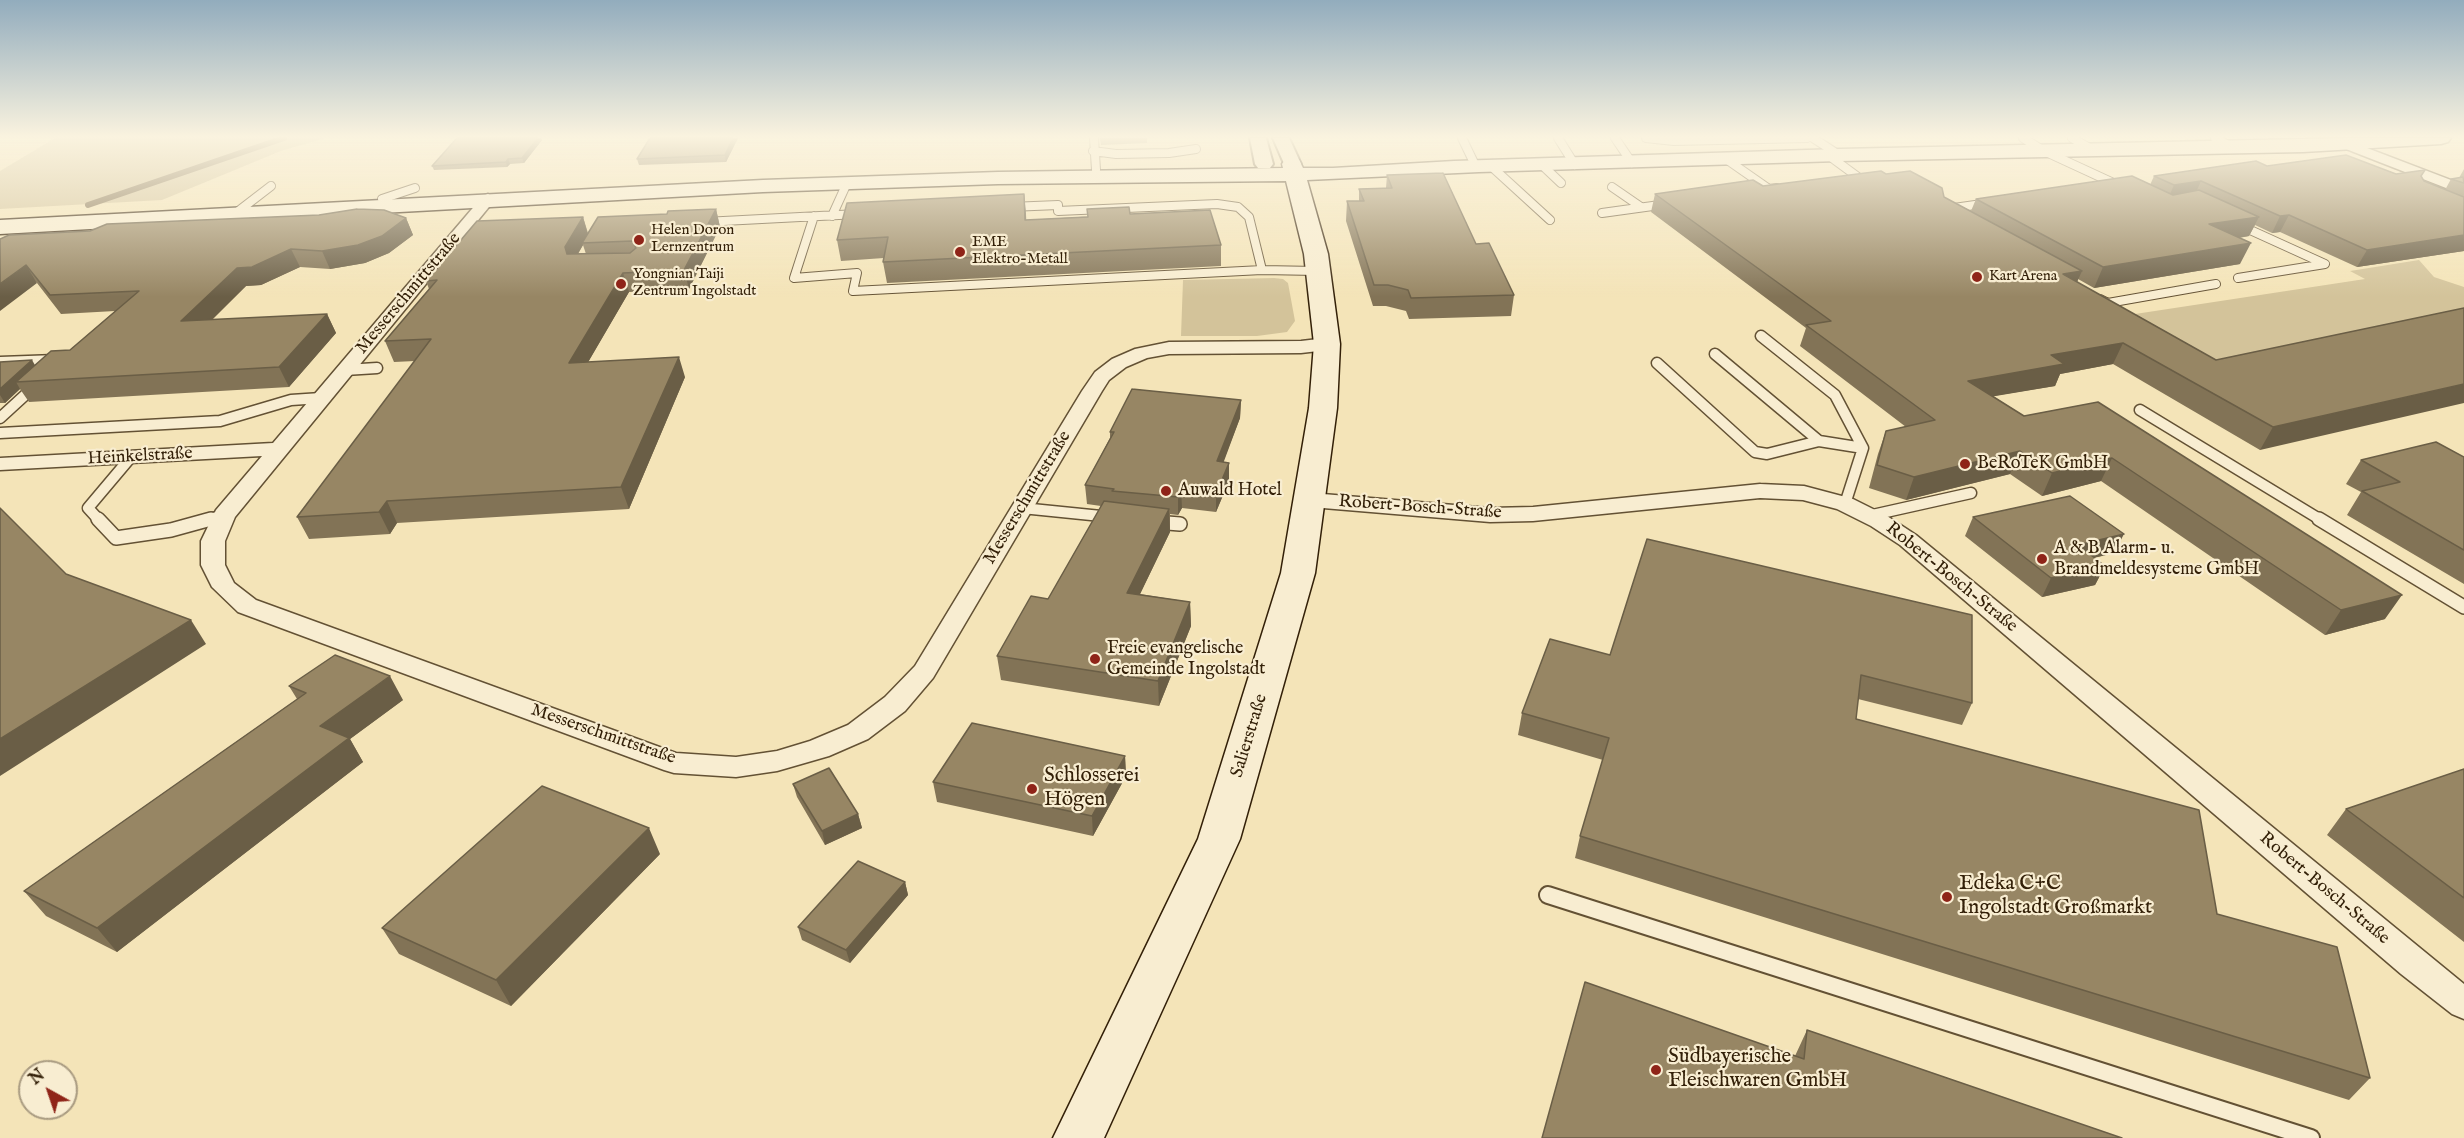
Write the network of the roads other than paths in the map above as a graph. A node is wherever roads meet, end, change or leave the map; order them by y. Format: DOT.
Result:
graph roads {
  1 [pos="264,191"];
  2 [pos="406,191"];
  3 [pos="665,191"];
  4 [pos="843,191"];
  5 [pos="1275,191"];
  6 [pos="1300,191"];
  7 [pos="1514,191"];
  8 [pos="1618,191"];
  9 [pos="382,199"];
  10 [pos="488,199"];
  11 [pos="1998,201"];
  12 [pos="1676,202"];
  13 [pos="1641,207"];
  14 [pos="999,208"];
  15 [pos="238,211"];
  16 [pos="1602,213"];
  17 [pos="868,214"];
  18 [pos="0,216"];
  19 [pos="814,216"];
  20 [pos="832,216"];
  21 [pos="1951,216"];
  22 [pos="1550,220"];
  23 [pos="696,222"];
  24 [pos="2232,222"];
  25 [pos="0,227"];
  26 [pos="1262,270"];
  27 [pos="1317,272"];
  28 [pos="2238,278"];
  29 [pos="2216,284"];
  30 [pos="2087,291"];
  31 [pos="1760,342"];
  32 [pos="1327,344"];
  33 [pos="1715,354"];
  34 [pos="0,362"];
  35 [pos="1657,363"];
  36 [pos="377,368"];
  37 [pos="345,370"];
  38 [pos="321,398"];
  39 [pos="2140,410"];
  40 [pos="0,418"];
  41 [pos="0,434"];
  42 [pos="1819,441"];
  43 [pos="279,448"];
  44 [pos="1863,448"];
  45 [pos="131,457"];
  46 [pos="0,464"];
  47 [pos="1971,493"];
  48 [pos="1311,500"];
  49 [pos="1845,504"];
  50 [pos="1022,508"];
  51 [pos="224,515"];
  52 [pos="1868,516"];
  53 [pos="1123,519"];
  54 [pos="1146,521"];
  55 [pos="1179,524"];
  56 [pos="2464,607"];
  57 [pos="1548,895"];
  58 [pos="2464,1004"];
  59 [pos="1078,1138"];
  60 [pos="2311,1138"];
  1 -- 15 [label="lane"];
  2 -- 9 [label="lane"];
  3 -- 10 [label="main road"];
  4 -- 20 [label="lane"];
  5 -- 27 [label="main road, Salierstraße"];
  6 -- 27 [label="main road, Salierstraße"];
  7 -- 22 [label="lane"];
  8 -- 13 [label="lane"];
  9 -- 10 [label="main road"];
  9 -- 15 [label="main road"];
  10 -- 15 [label="main road"];
  10 -- 37 [label="street, Messerschmittstraße"];
  11 -- 21 [label="lane"];
  12 -- 13 [label="lane"];
  13 -- 16 [label="lane"];
  14 -- 26 [label="lane"];
  15 -- 18 [label="main road"];
  15 -- 25 [label="main road"];
  17 -- 20 [label="lane"];
  19 -- 20 [label="lane"];
  19 -- 23 [label="lane"];
  19 -- 26 [label="lane"];
  24 -- 28 [label="lane"];
  26 -- 27 [label="lane"];
  27 -- 32 [label="main road, Salierstraße"];
  29 -- 30 [label="lane"];
  31 -- 44 [label="lane"];
  32 -- 48 [label="main road, Salierstraße"];
  32 -- 50 [label="street, Messerschmittstraße"];
  33 -- 42 [label="lane"];
  34 -- 40 [label="lane"];
  35 -- 42 [label="lane"];
  36 -- 37 [label="lane"];
  37 -- 38 [label="street, Messerschmittstraße"];
  38 -- 41 [label="lane"];
  38 -- 43 [label="street, Messerschmittstraße"];
  39 -- 56 [label="lane"];
  42 -- 44 [label="lane"];
  43 -- 45 [label="street, Heinkelstraße"];
  43 -- 51 [label="street, Messerschmittstraße"];
  44 -- 49 [label="lane"];
  45 -- 46 [label="street, Heinkelstraße"];
  45 -- 51 [label="lane"];
  47 -- 52 [label="lane"];
  48 -- 49 [label="street, Robert-Bosch-Straße"];
  48 -- 59 [label="main road, Salierstraße"];
  49 -- 52 [label="street, Robert-Bosch-Straße"];
  50 -- 51 [label="street, Messerschmittstraße"];
  50 -- 53 [label="lane"];
  52 -- 58 [label="street, Robert-Bosch-Straße"];
  54 -- 55 [label="lane"];
  57 -- 60 [label="lane"];
}
